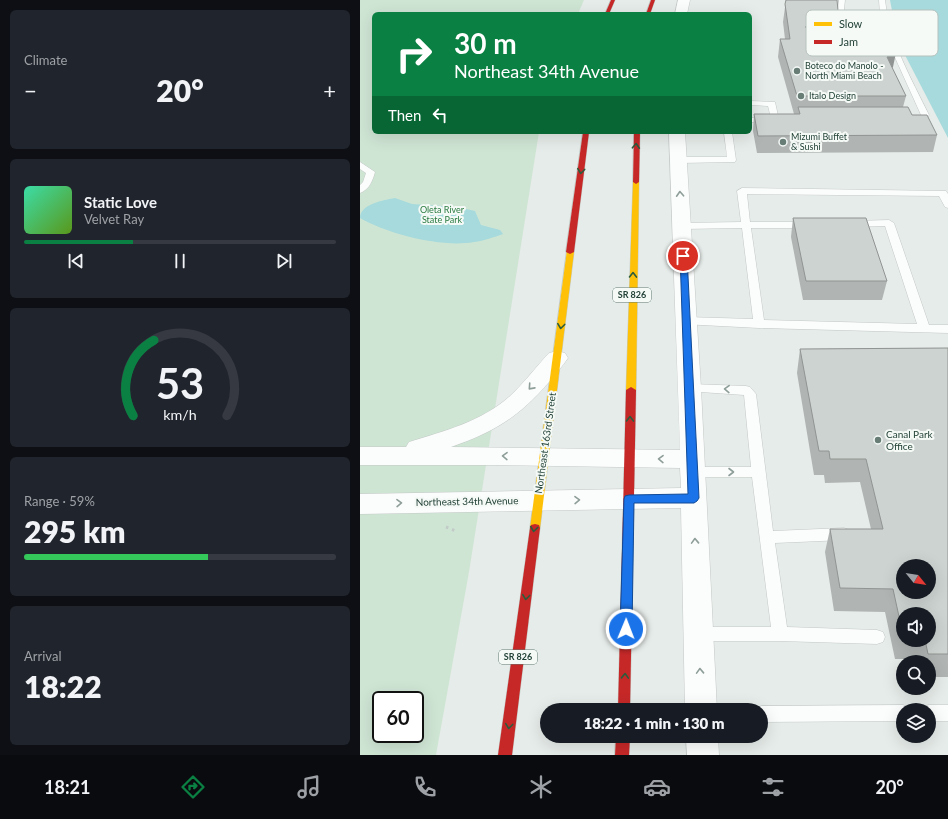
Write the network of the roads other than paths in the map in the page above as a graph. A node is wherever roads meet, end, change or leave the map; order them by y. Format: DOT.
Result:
graph roads {
  1 [pos="613,0"];
  2 [pos="654,0"];
  3 [pos="684,0"];
  4 [pos="842,0"];
  5 [pos="841,10"];
  6 [pos="608,12"];
  7 [pos="649,12"];
  8 [pos="681,12"];
  9 [pos="898,56"];
  10 [pos="752,103"];
  11 [pos="752,120"];
  12 [pos="898,120"];
  13 [pos="586,134"];
  14 [pos="637,134"];
  15 [pos="677,134"];
  16 [pos="728,134"];
  17 [pos="679,160"];
  18 [pos="360,166"];
  19 [pos="360,190"];
  20 [pos="948,205"];
  21 [pos="846,224"];
  22 [pos="746,225"];
  23 [pos="822,225"];
  24 [pos="682,226"];
  25 [pos="686,321"];
  26 [pos="759,324"];
  27 [pos="924,328"];
  28 [pos="948,329"];
  29 [pos="557,358"];
  30 [pos="690,388"];
  31 [pos="360,456"];
  32 [pos="389,456"];
  33 [pos="544,457"];
  34 [pos="630,458"];
  35 [pos="758,472"];
  36 [pos="693,477"];
  37 [pos="629,499"];
  38 [pos="538,500"];
  39 [pos="360,504"];
  40 [pos="856,533"];
  41 [pos="767,538"];
  42 [pos="698,634"];
  43 [pos="780,634"];
  44 [pos="877,637"];
  45 [pos="624,703"];
  46 [pos="701,703"];
  47 [pos="896,713"];
  48 [pos="936,713"];
  49 [pos="948,713"];
  50 [pos="768,714"];
  51 [pos="623,743"];
  52 [pos="702,743"];
  53 [pos="505,755"];
  54 [pos="622,755"];
  55 [pos="703,755"];
  1 -- 6 [label="main road"];
  2 -- 7 [label="main road"];
  3 -- 8 [label="street"];
  4 -- 5 [label="lane"];
  9 -- 12 [label="lane"];
  10 -- 11 [label="lane"];
  13 -- 29 [label="main road, Northeast 163rd Street / SR 826, one-way"];
  34 -- 14 [label="main road, SR 826, one-way"];
  15 -- 17 [label="street"];
  16 -- 17 [label="lane"];
  24 -- 17 [label="street, one-way"];
  18 -- 19 [label="lane"];
  20 -- 22 [label="lane"];
  21 -- 27 [label="lane"];
  22 -- 23 [label="lane"];
  22 -- 24 [label="lane"];
  22 -- 26 [label="lane"];
  24 -- 25 [label="street"];
  25 -- 26 [label="lane"];
  25 -- 30 [label="street"];
  26 -- 27 [label="lane"];
  27 -- 28 [label="lane"];
  29 -- 32 [label="street, one-way"];
  29 -- 33 [label="main road, Northeast 163rd Street / SR 826"];
  35 -- 30 [label="lane, one-way"];
  30 -- 36 [label="street"];
  31 -- 32 [label="street"];
  33 -- 32 [label="street, one-way"];
  33 -- 34 [label="street"];
  33 -- 38 [label="main road, Northeast 163rd Street / SR 826"];
  36 -- 34 [label="street, one-way"];
  34 -- 37 [label="main road, SR 826"];
  36 -- 35 [label="lane, one-way"];
  35 -- 41 [label="lane"];
  36 -- 37 [label="street, Northeast 34th Avenue"];
  42 -- 36 [label="street, one-way"];
  38 -- 37 [label="street, Northeast 34th Avenue, one-way"];
  45 -- 37 [label="main road, SR 826, one-way"];
  39 -- 38 [label="street, Northeast 34th Avenue, one-way"];
  38 -- 53 [label="main road, Northeast 163rd Street / SR 826, one-way"];
  40 -- 41 [label="lane"];
  41 -- 43 [label="lane"];
  42 -- 43 [label="lane"];
  46 -- 42 [label="street, one-way"];
  43 -- 44 [label="lane"];
  47 -- 50 [label="lane"];
  48 -- 49 [label="lane"];
  51 -- 54 [label="main road"];
  52 -- 55 [label="street"];
}
